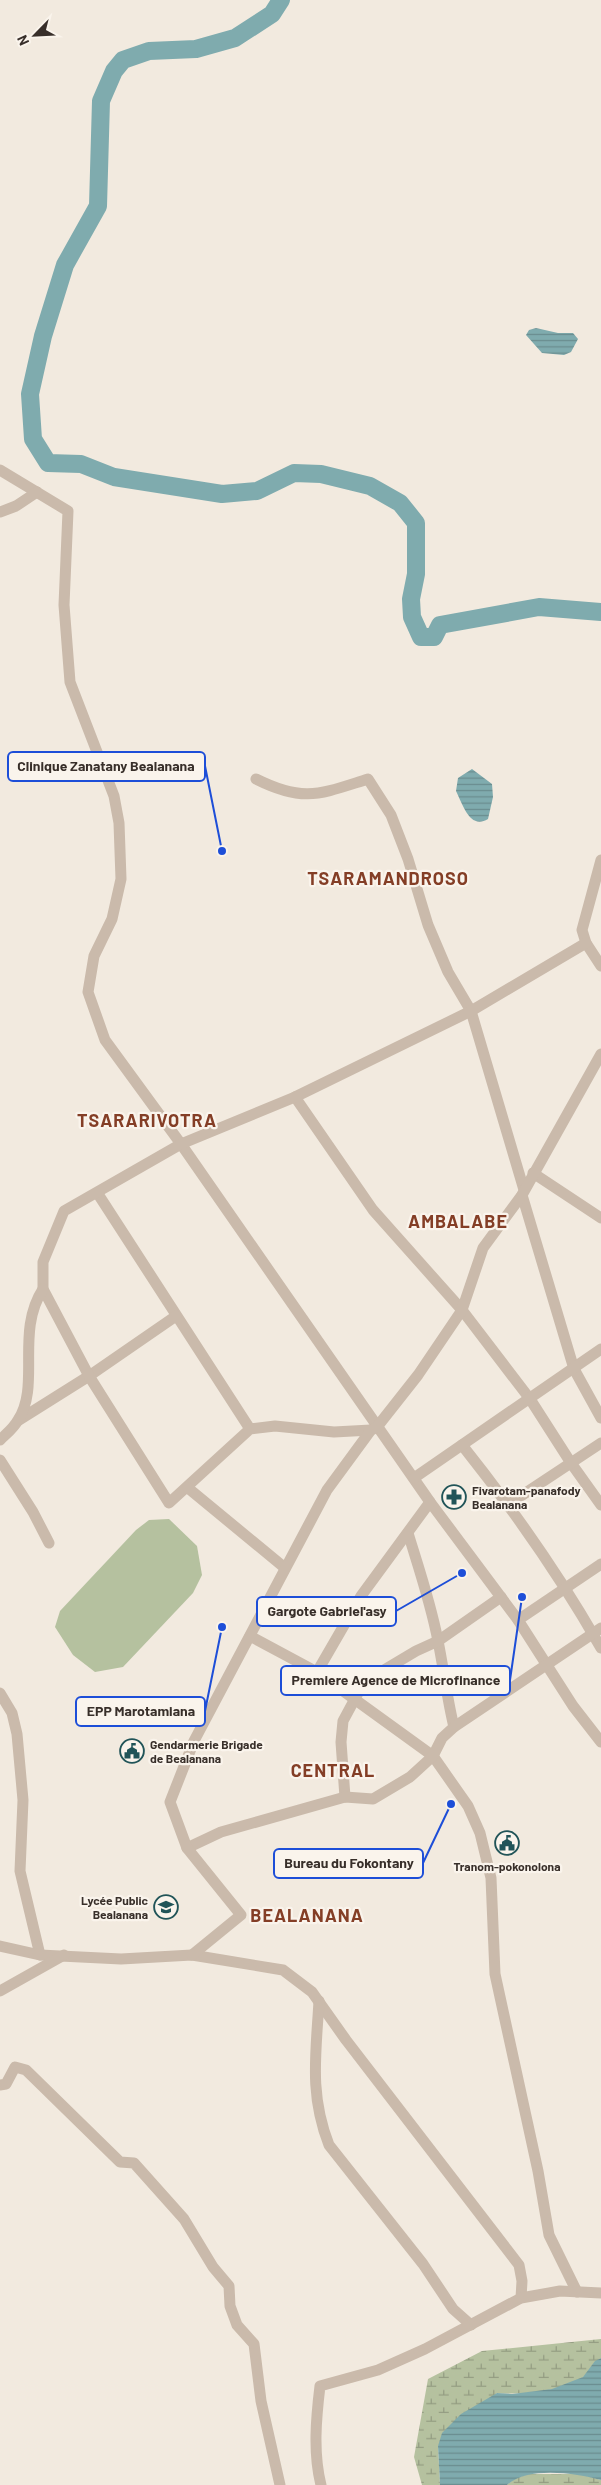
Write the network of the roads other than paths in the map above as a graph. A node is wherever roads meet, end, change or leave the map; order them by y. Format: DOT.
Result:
graph roads {
  1 [pos="0,470"];
  2 [pos="38,492"];
  3 [pos="0,512"];
  4 [pos="256,779"];
  5 [pos="601,860"];
  6 [pos="586,943"];
  7 [pos="601,966"];
  8 [pos="470,1011"];
  9 [pos="601,1054"];
  10 [pos="295,1097"];
  11 [pos="181,1144"];
  12 [pos="533,1173"];
  13 [pos="523,1192"];
  14 [pos="98,1194"];
  15 [pos="601,1218"];
  16 [pos="42,1288"];
  17 [pos="462,1310"];
  18 [pos="176,1316"];
  19 [pos="601,1349"];
  20 [pos="574,1369"];
  21 [pos="89,1376"];
  22 [pos="530,1399"];
  23 [pos="601,1418"];
  24 [pos="19,1420"];
  25 [pos="374,1428"];
  26 [pos="250,1429"];
  27 [pos="0,1440"];
  28 [pos="601,1442"];
  29 [pos="462,1445"];
  30 [pos="0,1460"];
  31 [pos="571,1463"];
  32 [pos="414,1478"];
  33 [pos="188,1488"];
  34 [pos="430,1502"];
  35 [pos="509,1504"];
  36 [pos="601,1505"];
  37 [pos="408,1533"];
  38 [pos="49,1543"];
  39 [pos="601,1564"];
  40 [pos="285,1568"];
  41 [pos="567,1589"];
  42 [pos="501,1597"];
  43 [pos="518,1620"];
  44 [pos="597,1631"];
  45 [pos="250,1636"];
  46 [pos="438,1641"];
  47 [pos="601,1648"];
  48 [pos="547,1663"];
  49 [pos="317,1672"];
  50 [pos="0,1693"];
  51 [pos="355,1699"];
  52 [pos="454,1727"];
  53 [pos="601,1742"];
  54 [pos="433,1756"];
  55 [pos="345,1797"];
  56 [pos="187,1848"];
  57 [pos="0,1946"];
  58 [pos="40,1955"];
  59 [pos="64,1955"];
  60 [pos="192,1955"];
  61 [pos="0,1991"];
  62 [pos="319,2001"];
  63 [pos="0,2085"];
  64 [pos="577,2292"];
  65 [pos="601,2293"];
  66 [pos="521,2298"];
  67 [pos="471,2325"];
  68 [pos="280,2485"];
  69 [pos="321,2485"];
  1 -- 2 [label="street"];
  2 -- 3 [label="street"];
  2 -- 11 [label="street"];
  4 -- 8 [label="street"];
  5 -- 6 [label="street"];
  6 -- 7 [label="street"];
  6 -- 8 [label="street"];
  8 -- 10 [label="street"];
  8 -- 13 [label="street"];
  9 -- 12 [label="street"];
  10 -- 11 [label="street"];
  10 -- 17 [label="street"];
  11 -- 14 [label="street"];
  11 -- 25 [label="street"];
  12 -- 13 [label="street"];
  12 -- 15 [label="street"];
  13 -- 17 [label="street"];
  13 -- 20 [label="street"];
  14 -- 16 [label="street"];
  14 -- 18 [label="street"];
  16 -- 21 [label="street"];
  16 -- 24 [label="street"];
  17 -- 22 [label="street"];
  17 -- 25 [label="street"];
  18 -- 21 [label="street"];
  18 -- 26 [label="street"];
  19 -- 20 [label="street"];
  20 -- 22 [label="street"];
  20 -- 23 [label="street"];
  21 -- 24 [label="street"];
  21 -- 33 [label="street"];
  22 -- 29 [label="street"];
  22 -- 31 [label="street"];
  24 -- 27 [label="street"];
  25 -- 26 [label="street"];
  25 -- 32 [label="street"];
  25 -- 40 [label="street"];
  26 -- 33 [label="street"];
  28 -- 31 [label="street"];
  29 -- 32 [label="street"];
  29 -- 35 [label="street"];
  30 -- 38 [label="street"];
  31 -- 35 [label="street"];
  31 -- 36 [label="street"];
  32 -- 34 [label="street"];
  33 -- 40 [label="street"];
  34 -- 37 [label="street"];
  34 -- 42 [label="street"];
  35 -- 41 [label="street"];
  37 -- 46 [label="street"];
  37 -- 49 [label="street"];
  39 -- 41 [label="street"];
  40 -- 45 [label="street"];
  41 -- 43 [label="street"];
  41 -- 44 [label="street"];
  42 -- 43 [label="street"];
  42 -- 46 [label="street"];
  43 -- 48 [label="street"];
  44 -- 47 [label="street"];
  44 -- 48 [label="street"];
  45 -- 49 [label="street"];
  45 -- 56 [label="street"];
  46 -- 51 [label="street"];
  46 -- 52 [label="street"];
  48 -- 52 [label="street"];
  48 -- 53 [label="street"];
  49 -- 51 [label="street"];
  50 -- 58 [label="street"];
  51 -- 54 [label="street"];
  51 -- 55 [label="street"];
  52 -- 54 [label="street"];
  54 -- 55 [label="street"];
  54 -- 64 [label="street"];
  55 -- 56 [label="street"];
  56 -- 60 [label="street"];
  57 -- 58 [label="street"];
  58 -- 59 [label="street"];
  59 -- 60 [label="street"];
  59 -- 61 [label="street"];
  60 -- 62 [label="street"];
  62 -- 66 [label="street"];
  62 -- 67 [label="street"];
  63 -- 68 [label="street"];
  64 -- 65 [label="street"];
  64 -- 66 [label="street"];
  66 -- 67 [label="street"];
  67 -- 69 [label="street"];
}
